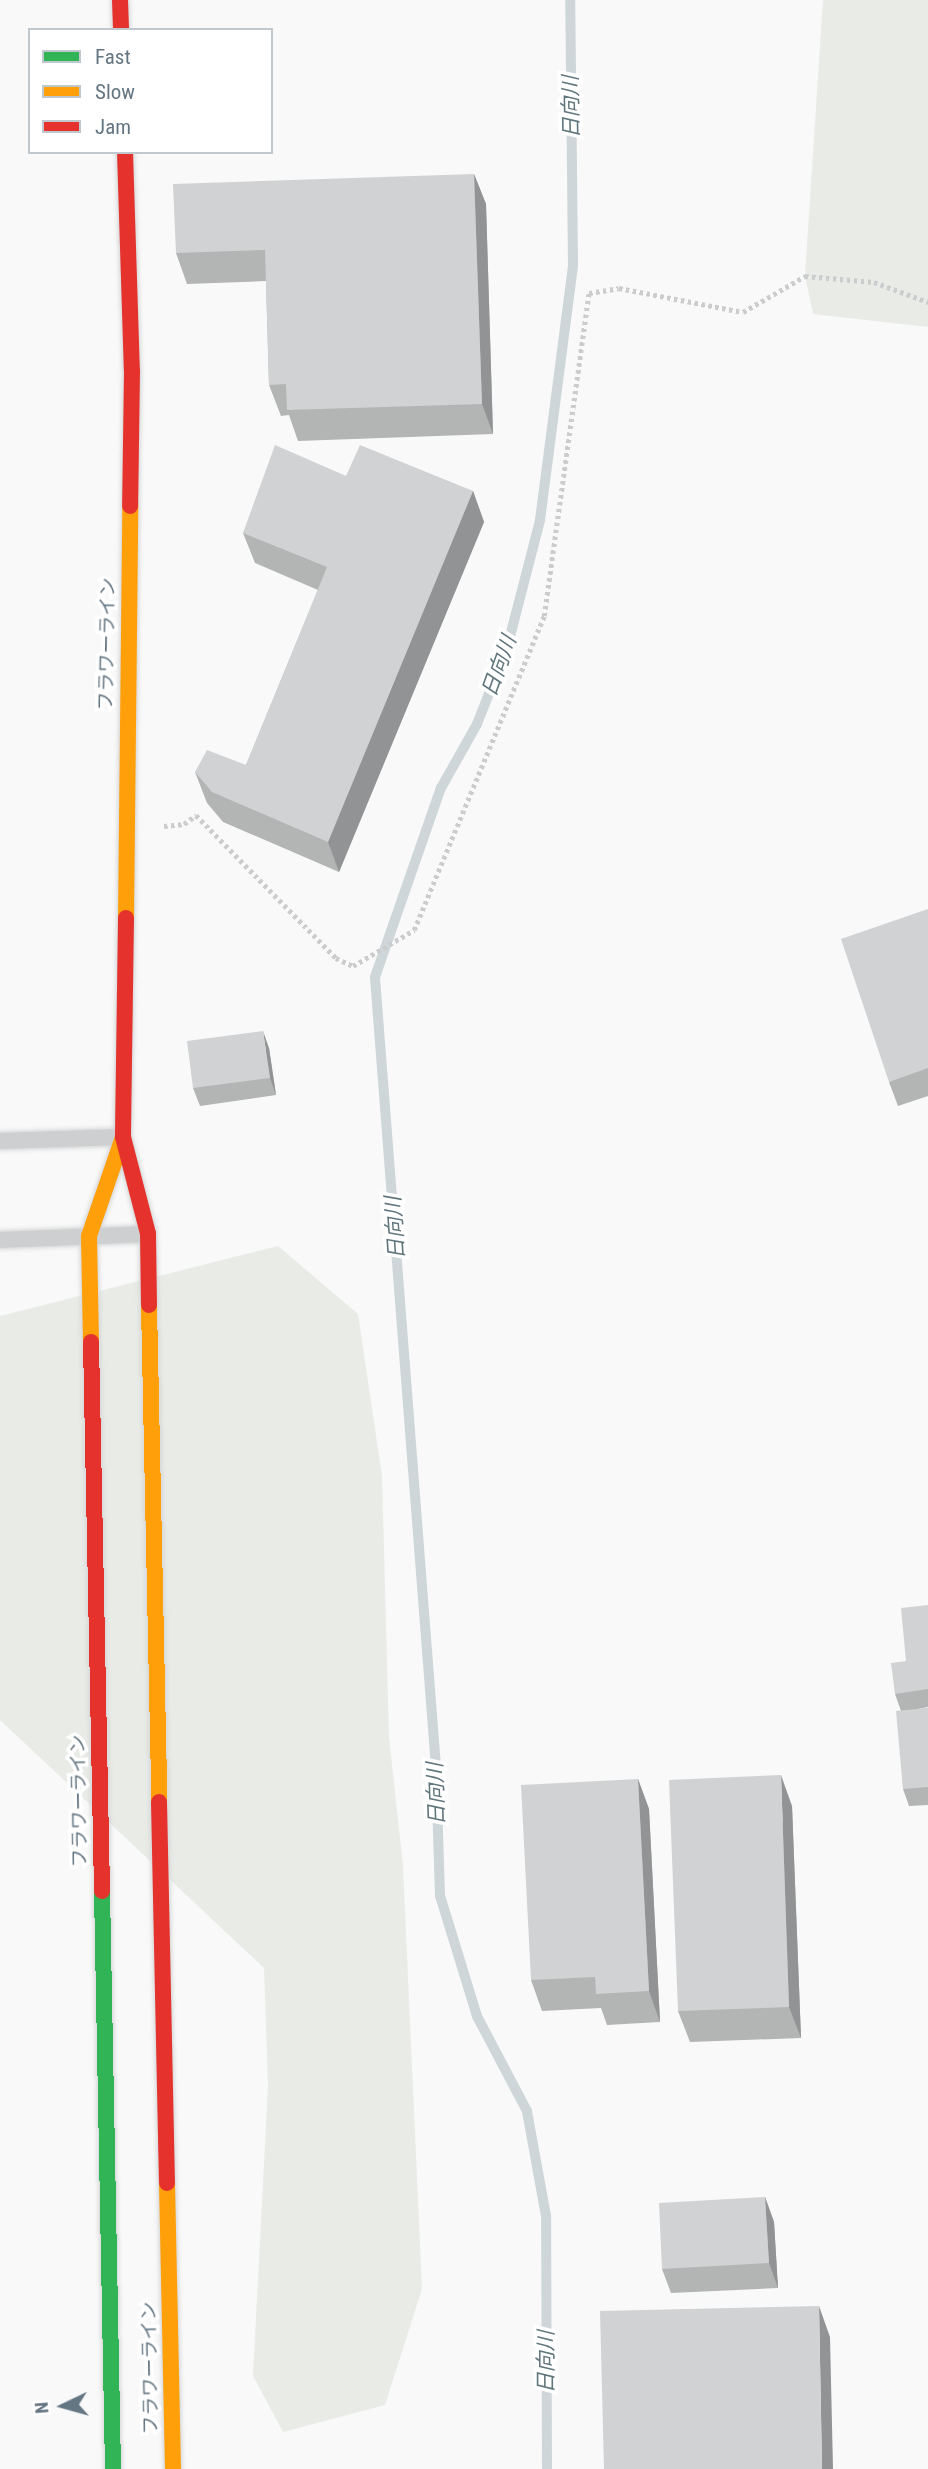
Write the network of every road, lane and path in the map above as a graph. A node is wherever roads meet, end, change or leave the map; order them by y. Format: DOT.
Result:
graph roads {
  1 [pos="120,0"];
  2 [pos="121,28"];
  3 [pos="125,154"];
  4 [pos="928,302"];
  5 [pos="156,827"];
  6 [pos="122,1137"];
  7 [pos="0,1141"];
  8 [pos="148,1234"];
  9 [pos="89,1236"];
  10 [pos="0,1240"];
  11 [pos="113,2469"];
  12 [pos="173,2469"];
  1 -- 2 [label="street"];
  3 -- 6 [label="street, フラワーライン"];
  4 -- 5 [label="path"];
  6 -- 7 [label="lane"];
  6 -- 8 [label="street, フラワーライン"];
  6 -- 9 [label="street, フラワーライン"];
  8 -- 9 [label="lane"];
  8 -- 12 [label="street, フラワーライン"];
  9 -- 10 [label="lane"];
  9 -- 11 [label="street, フラワーライン"];
}
